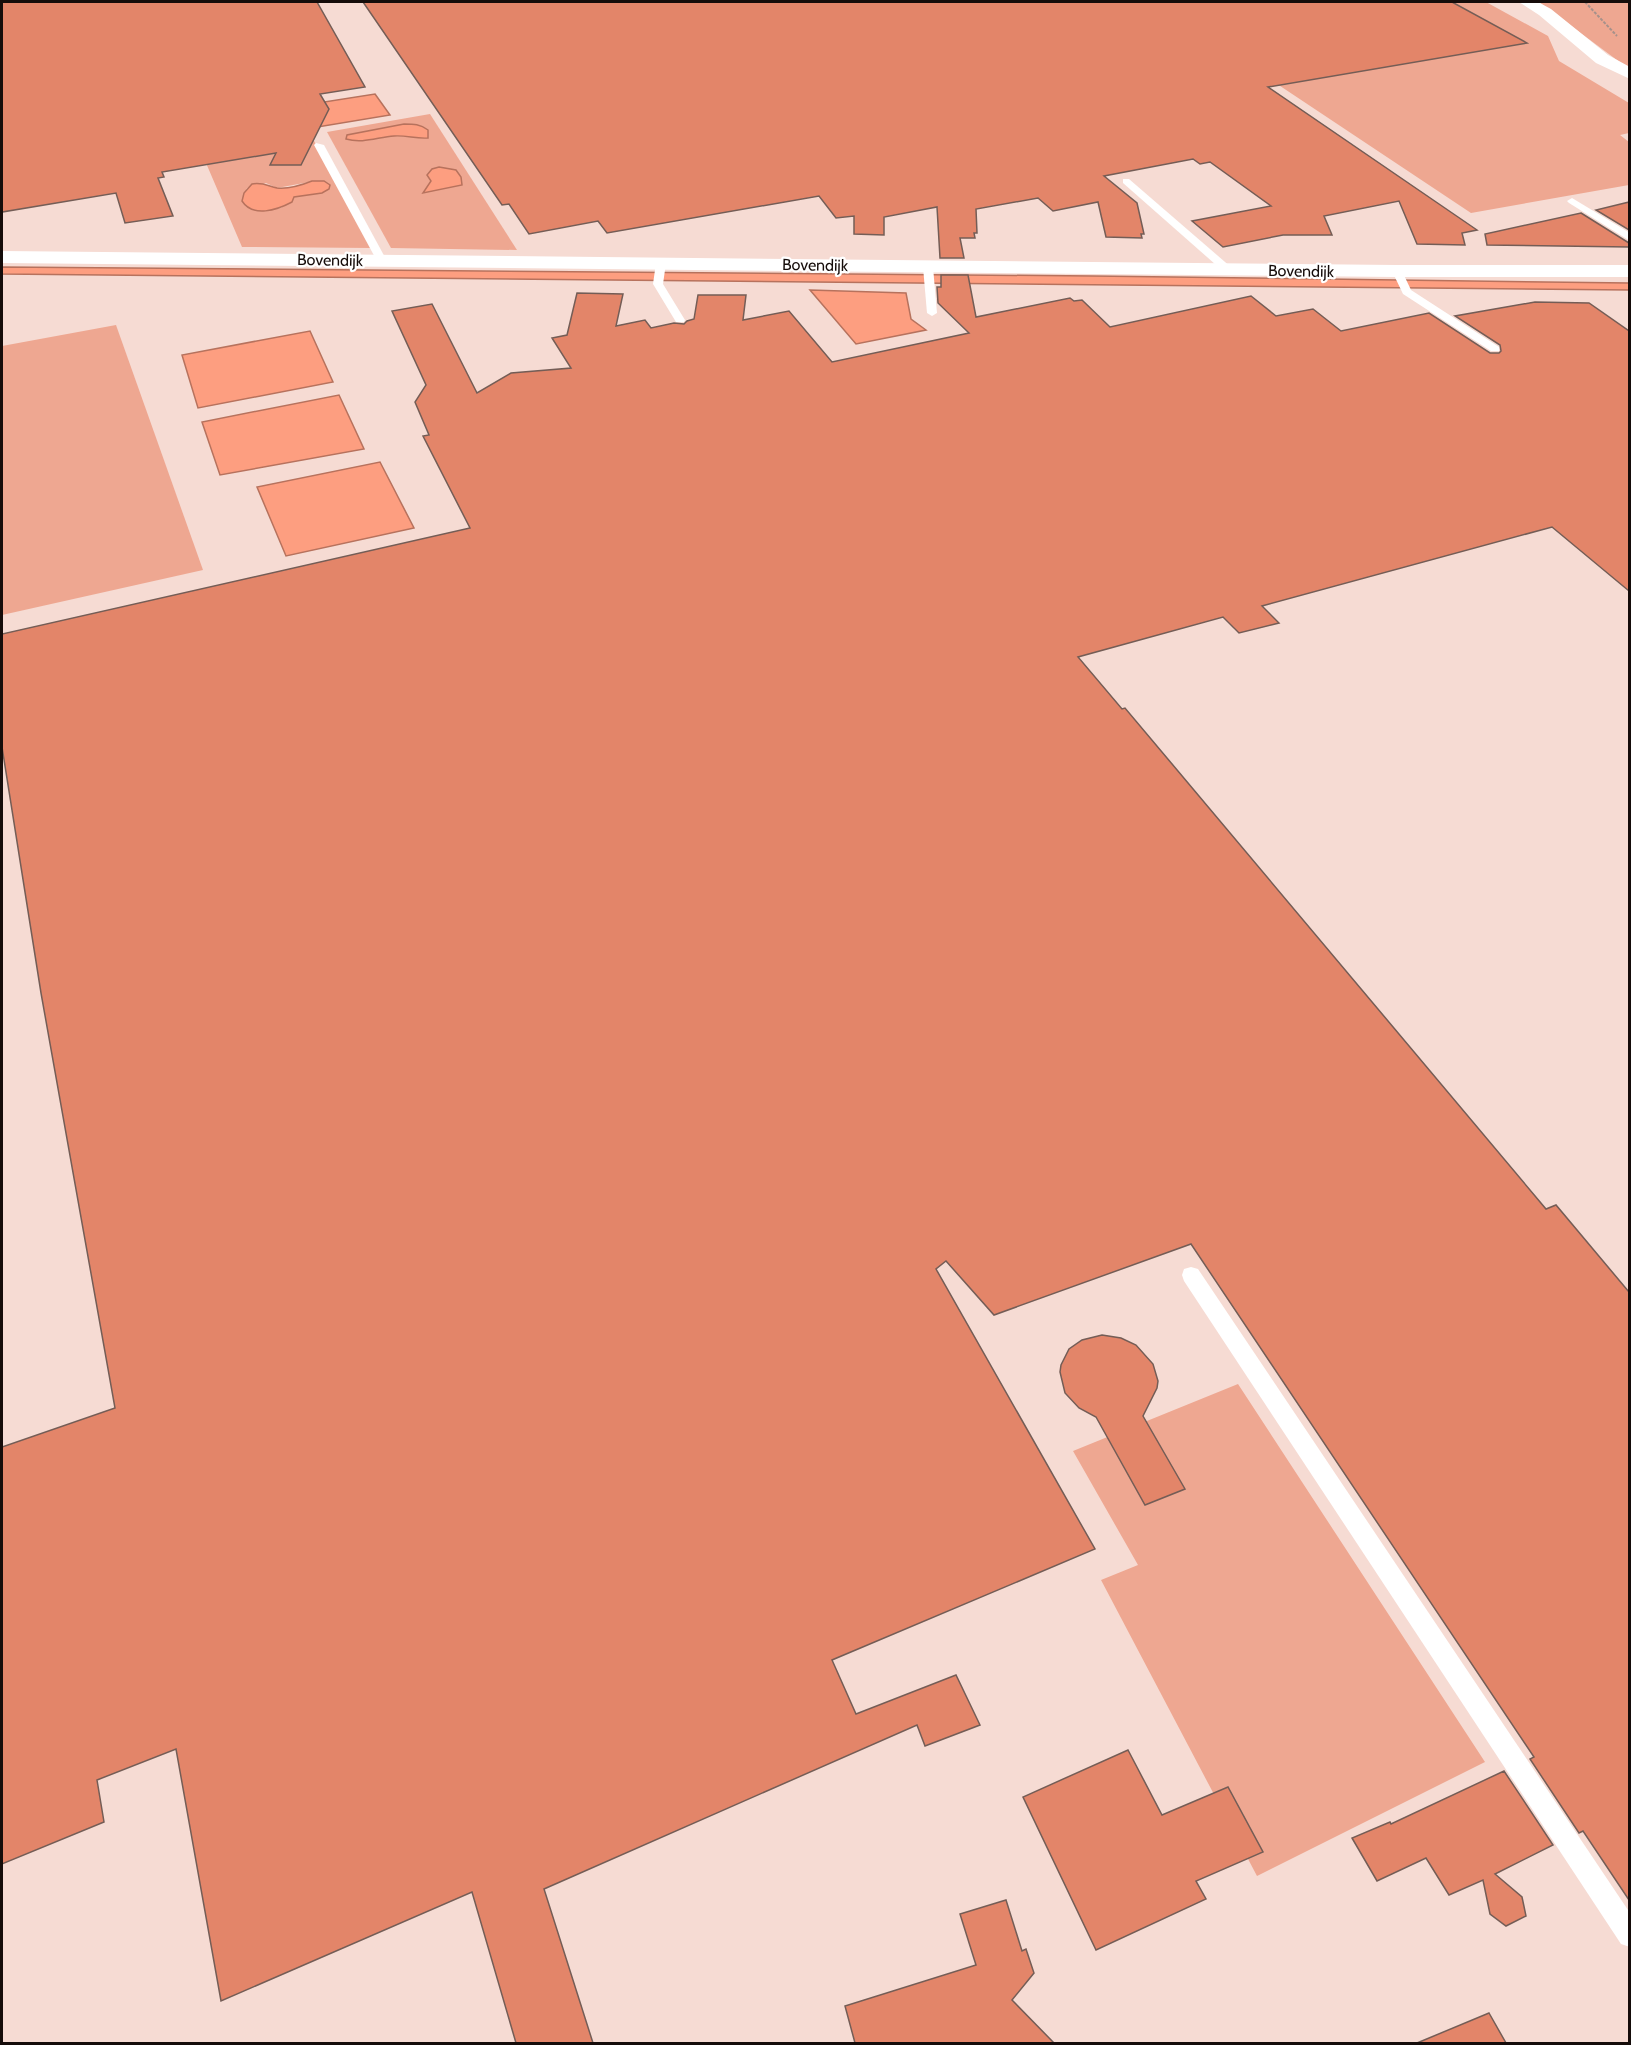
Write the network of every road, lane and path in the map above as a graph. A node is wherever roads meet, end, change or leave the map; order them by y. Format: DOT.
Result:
graph roads {
  1 [pos="1527,2"];
  2 [pos="1585,2"];
  3 [pos="1622,42"];
  4 [pos="1629,74"];
  5 [pos="319,145"];
  6 [pos="1126,181"];
  7 [pos="1572,201"];
  8 [pos="1629,238"];
  9 [pos="2,257"];
  10 [pos="382,261"];
  11 [pos="661,266"];
  12 [pos="1228,270"];
  13 [pos="1629,271"];
  14 [pos="1398,274"];
  15 [pos="928,275"];
  16 [pos="932,313"];
  17 [pos="680,320"];
  18 [pos="1495,349"];
  19 [pos="1191,1275"];
  20 [pos="1629,1935"];
  1 -- 4 [label="street"];
  2 -- 3 [label="path"];
  5 -- 10 [label="lane"];
  6 -- 12 [label="lane"];
  7 -- 8 [label="lane"];
  9 -- 10 [label="street, Bovendijk"];
  10 -- 11 [label="street, Bovendijk"];
  11 -- 15 [label="street, Bovendijk"];
  11 -- 17 [label="lane"];
  12 -- 14 [label="street, Bovendijk"];
  12 -- 15 [label="street, Bovendijk"];
  13 -- 14 [label="street, Bovendijk"];
  14 -- 18 [label="lane"];
  15 -- 16 [label="lane"];
  19 -- 20 [label="lane"];
}
